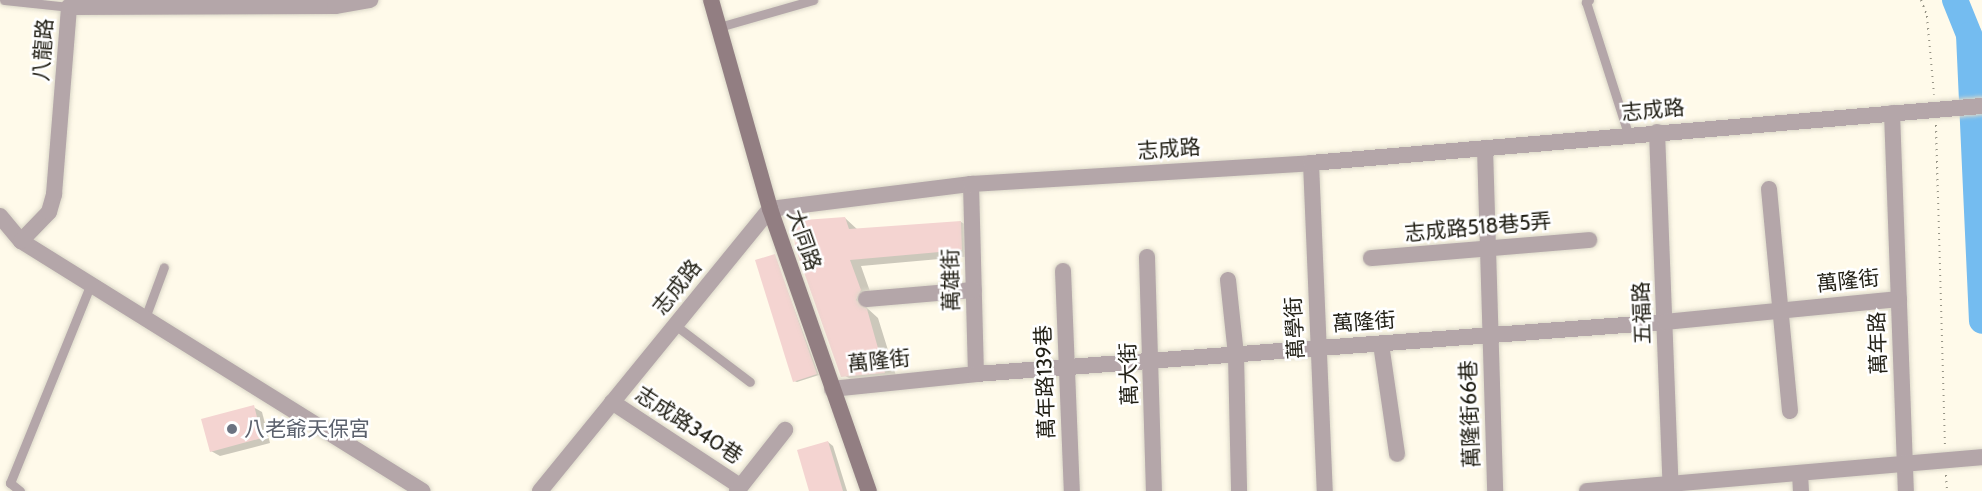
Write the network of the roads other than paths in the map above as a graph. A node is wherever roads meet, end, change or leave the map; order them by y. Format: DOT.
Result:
graph roads {
  1 [pos="4,0"];
  2 [pos="370,0"];
  3 [pos="711,0"];
  4 [pos="813,0"];
  5 [pos="1589,0"];
  6 [pos="69,8"];
  7 [pos="718,27"];
  8 [pos="1982,106"];
  9 [pos="1892,113"];
  10 [pos="1657,132"];
  11 [pos="1628,134"];
  12 [pos="1485,148"];
  13 [pos="1311,163"];
  14 [pos="971,184"];
  15 [pos="1769,189"];
  16 [pos="770,208"];
  17 [pos="0,216"];
  18 [pos="1589,240"];
  19 [pos="21,241"];
  20 [pos="1488,248"];
  21 [pos="1147,257"];
  22 [pos="1371,258"];
  23 [pos="164,267"];
  24 [pos="1063,271"];
  25 [pos="1228,280"];
  26 [pos="91,284"];
  27 [pos="974,290"];
  28 [pos="866,298"];
  29 [pos="1899,299"];
  30 [pos="1783,310"];
  31 [pos="145,318"];
  32 [pos="1665,322"];
  33 [pos="675,325"];
  34 [pos="1490,335"];
  35 [pos="1381,344"];
  36 [pos="1318,348"];
  37 [pos="1236,355"];
  38 [pos="1151,361"];
  39 [pos="1067,367"];
  40 [pos="976,374"];
  41 [pos="750,382"];
  42 [pos="832,389"];
  43 [pos="612,402"];
  44 [pos="1791,411"];
  45 [pos="785,430"];
  46 [pos="1397,454"];
  47 [pos="1982,457"];
  48 [pos="1905,464"];
  49 [pos="1800,473"];
  50 [pos="1671,487"];
  51 [pos="738,488"];
  52 [pos="20,491"];
  53 [pos="423,491"];
  54 [pos="540,491"];
  55 [pos="869,491"];
  56 [pos="1072,491"];
  57 [pos="1154,491"];
  58 [pos="1239,491"];
  59 [pos="1325,491"];
  60 [pos="1495,491"];
  61 [pos="1587,491"];
  62 [pos="1801,491"];
  63 [pos="1906,491"];
  1 -- 6 [label="lane"];
  2 -- 6 [label="street, 八龍路"];
  3 -- 7 [label="main road, 大同路"];
  4 -- 7 [label="lane"];
  5 -- 11 [label="lane"];
  6 -- 19 [label="street, 八龍路"];
  7 -- 16 [label="main road, 大同路"];
  8 -- 9 [label="street, 志成路"];
  9 -- 10 [label="street, 志成路"];
  9 -- 29 [label="street, 萬年路"];
  10 -- 11 [label="street, 志成路"];
  10 -- 32 [label="street, 五福路"];
  11 -- 12 [label="street, 志成路"];
  12 -- 13 [label="street, 志成路"];
  12 -- 20 [label="street, 萬隆街66巷"];
  13 -- 14 [label="street, 志成路"];
  13 -- 36 [label="street, 萬學街"];
  14 -- 16 [label="street, 志成路"];
  14 -- 27 [label="street, 萬雄街"];
  15 -- 30 [label="street"];
  16 -- 33 [label="street, 志成路"];
  16 -- 42 [label="main road, 大同路"];
  17 -- 19 [label="street"];
  18 -- 20 [label="street, 志成路518巷5弄"];
  19 -- 26 [label="street"];
  20 -- 22 [label="street, 志成路518巷5弄"];
  20 -- 34 [label="street, 萬隆街66巷"];
  21 -- 38 [label="street, 萬大街"];
  23 -- 31 [label="lane"];
  24 -- 39 [label="street, 萬年路139巷"];
  25 -- 37 [label="street"];
  26 -- 31 [label="street"];
  26 -- 52 [label="lane"];
  27 -- 28 [label="street"];
  27 -- 40 [label="street, 萬雄街"];
  29 -- 30 [label="street, 萬隆街"];
  29 -- 48 [label="street, 萬年路"];
  30 -- 32 [label="street, 萬隆街"];
  30 -- 44 [label="street"];
  31 -- 53 [label="street"];
  32 -- 34 [label="street, 萬隆街"];
  32 -- 50 [label="street, 五福路"];
  33 -- 41 [label="lane"];
  33 -- 43 [label="street, 志成路"];
  34 -- 35 [label="street, 萬隆街"];
  34 -- 60 [label="street, 萬隆街66巷"];
  35 -- 36 [label="street, 萬隆街"];
  35 -- 46 [label="street"];
  36 -- 37 [label="street, 萬隆街"];
  36 -- 59 [label="street, 萬學街"];
  37 -- 38 [label="street, 萬隆街"];
  37 -- 58 [label="street"];
  38 -- 39 [label="street, 萬隆街"];
  38 -- 57 [label="street, 萬大街"];
  39 -- 40 [label="street, 萬隆街"];
  39 -- 56 [label="street, 萬年路139巷"];
  40 -- 42 [label="street, 萬隆街"];
  42 -- 55 [label="main road, 大同路"];
  43 -- 51 [label="street, 志成路340巷"];
  43 -- 54 [label="street, 志成路"];
  45 -- 51 [label="street"];
  47 -- 48 [label="street"];
  48 -- 49 [label="street"];
  48 -- 63 [label="street, 萬年路"];
  49 -- 50 [label="street"];
  49 -- 62 [label="street"];
  50 -- 61 [label="street"];
}
